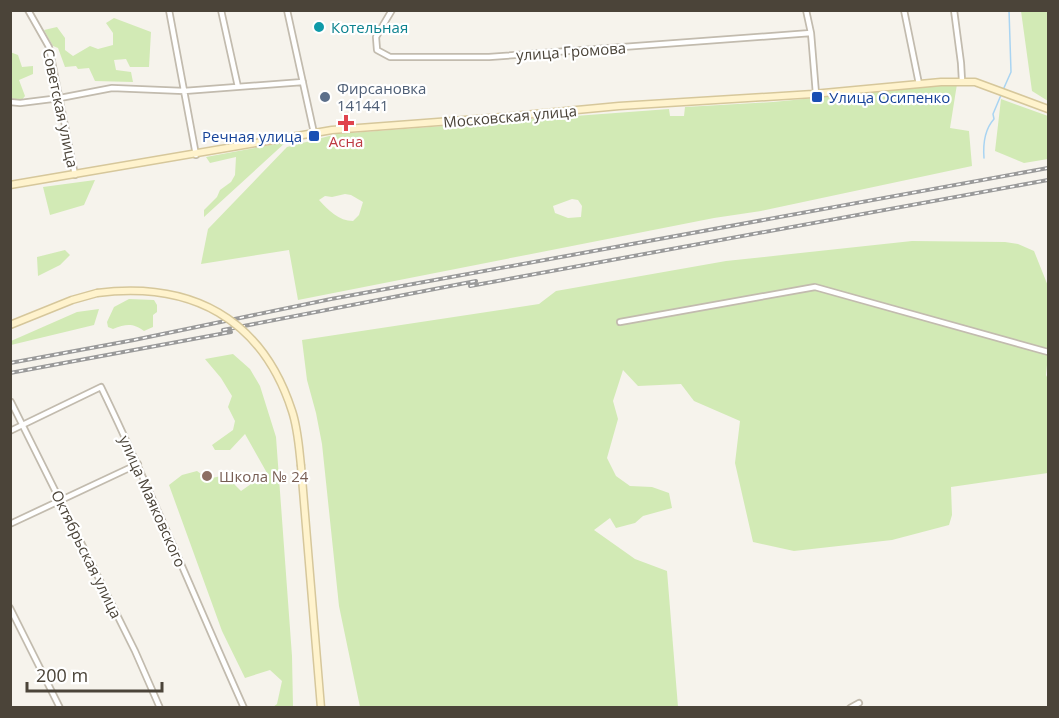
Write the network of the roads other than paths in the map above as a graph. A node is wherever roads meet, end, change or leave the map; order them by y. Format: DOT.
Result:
graph roads {
  1 [pos="28,10"];
  2 [pos="169,10"];
  3 [pos="222,10"];
  4 [pos="287,10"];
  5 [pos="392,10"];
  6 [pos="806,10"];
  7 [pos="904,10"];
  8 [pos="954,10"];
  9 [pos="811,33"];
  10 [pos="962,81"];
  11 [pos="303,82"];
  12 [pos="918,84"];
  13 [pos="238,87"];
  14 [pos="184,91"];
  15 [pos="816,94"];
  16 [pos="60,98"];
  17 [pos="10,102"];
  18 [pos="1048,109"];
  19 [pos="314,133"];
  20 [pos="196,154"];
  21 [pos="75,175"];
  22 [pos="10,185"];
  23 [pos="620,322"];
  24 [pos="10,325"];
  25 [pos="1048,351"];
  26 [pos="11,402"];
  27 [pos="23,426"];
  28 [pos="10,432"];
  29 [pos="138,464"];
  30 [pos="61,500"];
  31 [pos="10,524"];
  32 [pos="10,608"];
  33 [pos="860,703"];
  34 [pos="60,708"];
  35 [pos="160,708"];
  36 [pos="244,708"];
  37 [pos="321,708"];
  38 [pos="850,708"];
  1 -- 16 [label="street, Советская улица"];
  2 -- 14 [label="street"];
  3 -- 13 [label="street"];
  4 -- 11 [label="street"];
  5 -- 9 [label="street, улица Громова"];
  6 -- 9 [label="street"];
  7 -- 12 [label="street"];
  8 -- 10 [label="street"];
  9 -- 15 [label="street"];
  10 -- 12 [label="street, Московская улица"];
  10 -- 18 [label="street, Московская улица"];
  11 -- 13 [label="street"];
  11 -- 19 [label="street"];
  12 -- 15 [label="street, Московская улица"];
  13 -- 14 [label="street"];
  14 -- 16 [label="street"];
  14 -- 20 [label="street"];
  15 -- 19 [label="street, Московская улица"];
  16 -- 17 [label="street"];
  16 -- 21 [label="street, Советская улица"];
  19 -- 20 [label="street, Московская улица"];
  20 -- 21 [label="street, Московская улица"];
  21 -- 22 [label="street, Московская улица"];
  23 -- 25 [label="street"];
  24 -- 37 [label="street, bridge"];
  26 -- 27 [label="street, Октябрьская улица"];
  27 -- 28 [label="street, улица Маяковского"];
  27 -- 29 [label="street, улица Маяковского"];
  27 -- 30 [label="street, Октябрьская улица"];
  29 -- 30 [label="street"];
  29 -- 36 [label="street, улица Маяковского"];
  30 -- 31 [label="street"];
  30 -- 35 [label="street, Октябрьская улица"];
  32 -- 34 [label="street"];
  33 -- 38 [label="street"];
}
